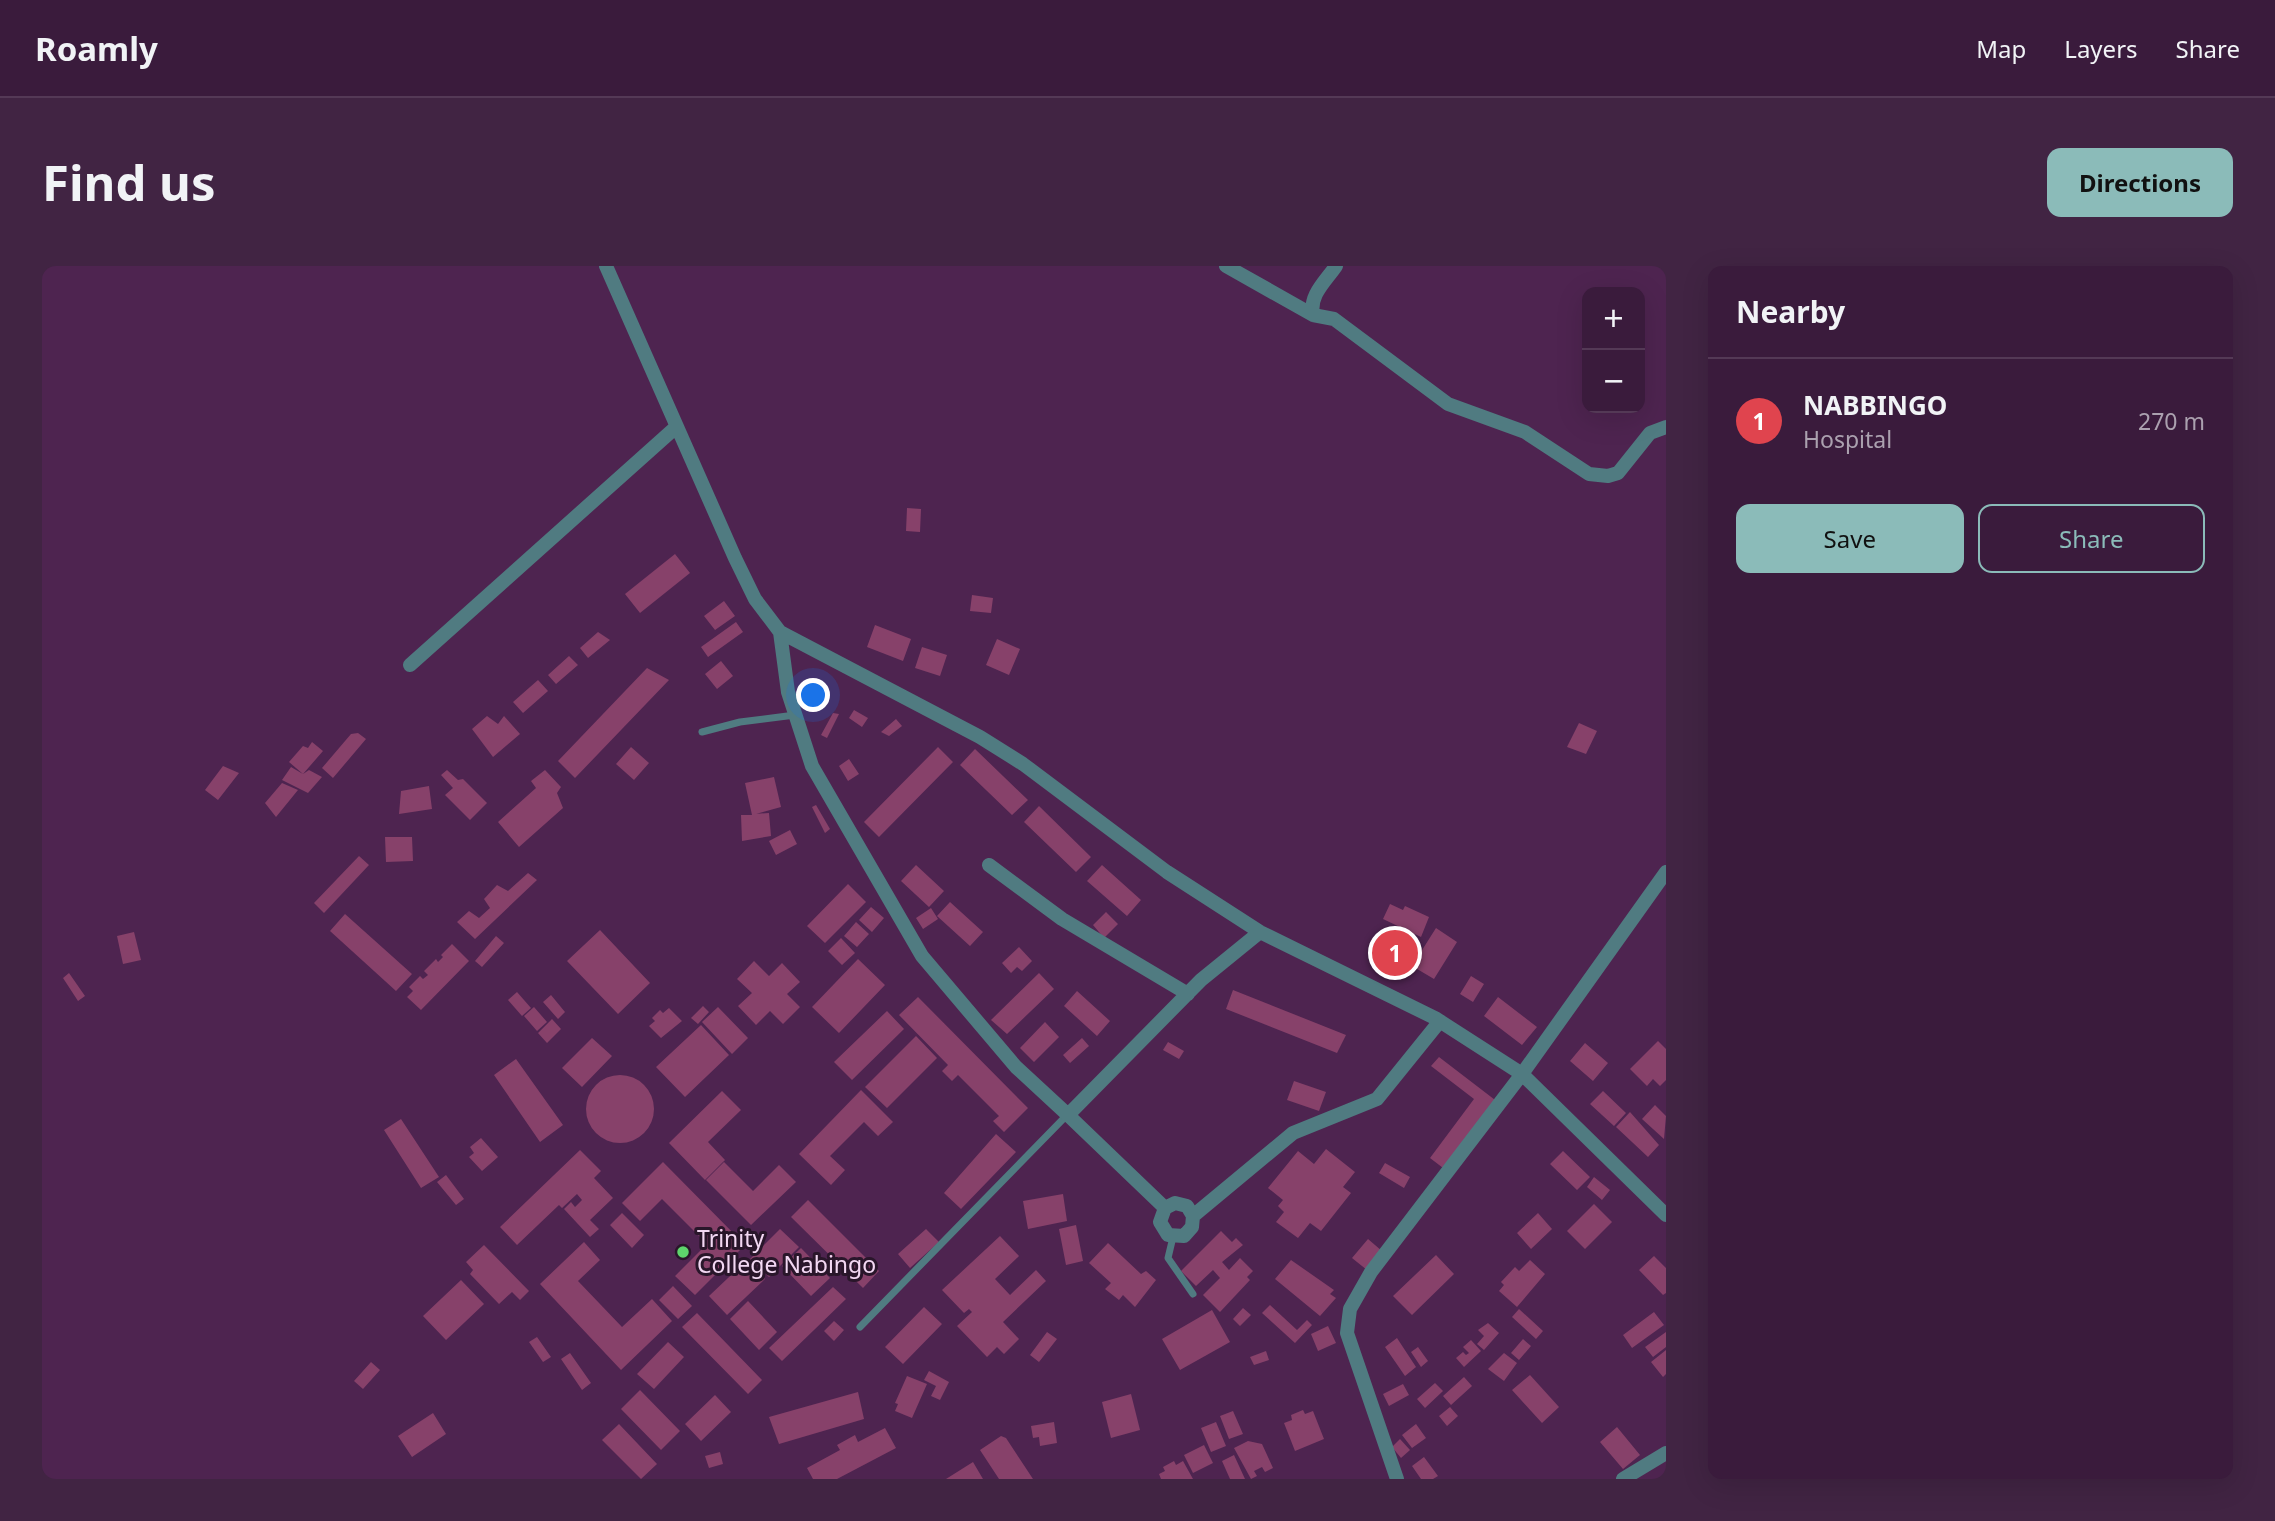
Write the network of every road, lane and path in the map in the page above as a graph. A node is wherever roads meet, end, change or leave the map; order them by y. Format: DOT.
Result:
graph roads {
  1 [pos="606,266"];
  2 [pos="1226,266"];
  3 [pos="1336,266"];
  4 [pos="1313,315"];
  5 [pos="1666,427"];
  6 [pos="675,428"];
  7 [pos="780,632"];
  8 [pos="411,665"];
  9 [pos="795,715"];
  10 [pos="702,732"];
  11 [pos="989,865"];
  12 [pos="1666,872"];
  13 [pos="1260,932"];
  14 [pos="1188,994"];
  15 [pos="1440,1021"];
  16 [pos="1522,1074"];
  17 [pos="1068,1115"];
  18 [pos="1165,1208"];
  19 [pos="1666,1215"];
  20 [pos="1193,1216"];
  21 [pos="1173,1237"];
  22 [pos="1193,1294"];
  23 [pos="860,1327"];
  24 [pos="1666,1453"];
  25 [pos="1397,1479"];
  26 [pos="1623,1479"];
  1 -- 6 [label="street"];
  2 -- 4 [label="street"];
  3 -- 4 [label="street"];
  4 -- 5 [label="street"];
  6 -- 7 [label="street"];
  6 -- 8 [label="street"];
  7 -- 9 [label="street"];
  7 -- 13 [label="street"];
  9 -- 10 [label="lane"];
  9 -- 17 [label="street"];
  11 -- 14 [label="street"];
  12 -- 16 [label="street"];
  13 -- 14 [label="street"];
  13 -- 15 [label="street"];
  14 -- 17 [label="street"];
  15 -- 16 [label="street"];
  15 -- 20 [label="street"];
  16 -- 19 [label="street"];
  16 -- 25 [label="street"];
  17 -- 18 [label="street"];
  17 -- 23 [label="lane"];
  18 -- 20 [label="street"];
  18 -- 21 [label="street"];
  20 -- 21 [label="street"];
  21 -- 22 [label="lane"];
  24 -- 26 [label="street"];
}
